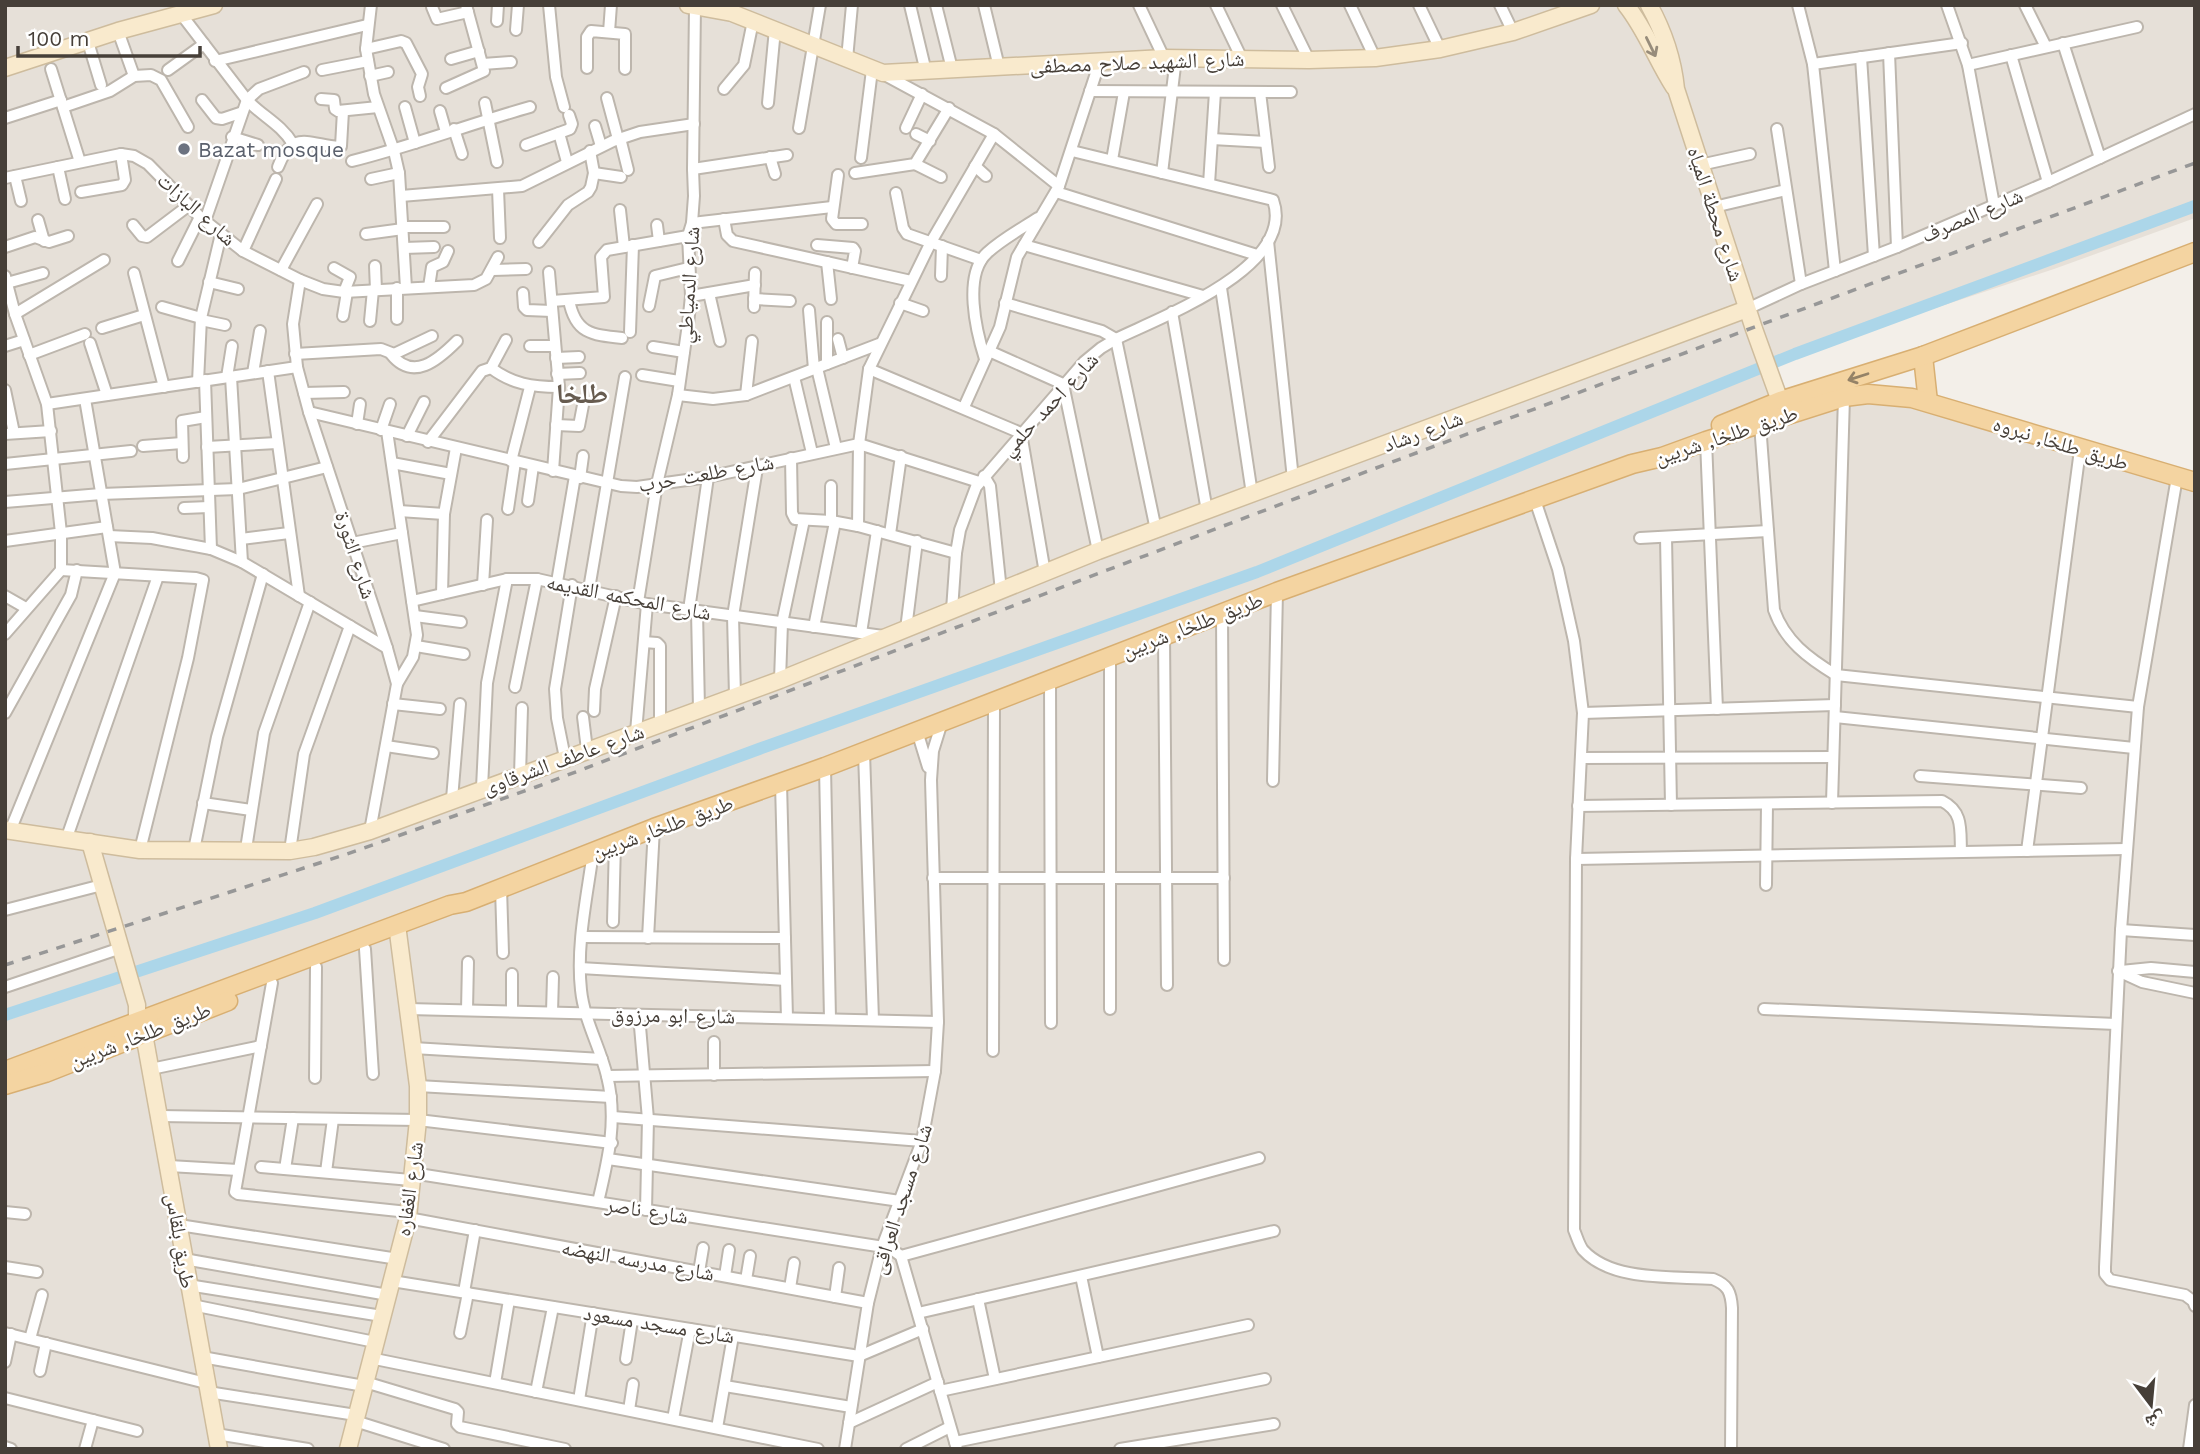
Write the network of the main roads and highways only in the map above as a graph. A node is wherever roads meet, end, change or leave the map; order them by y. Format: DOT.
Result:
graph roads {
  1 [pos="2195,252"];
  2 [pos="1923,356"];
  3 [pos="1928,402"];
  4 [pos="1632,464"];
  5 [pos="2186,480"];
  6 [pos="398,930"];
  7 [pos="141,1028"];
  8 [pos="41,1066"];
  9 [pos="5,1071"];
  10 [pos="5,1085"];
  1 -- 2 [label="main road"];
  2 -- 3 [label="main road"];
  2 -- 4 [label="main road, one-way"];
  3 -- 4 [label="main road, طريق طلخا, شربين"];
  3 -- 5 [label="main road, طريق طلخا, نبروه"];
  4 -- 6 [label="main road, طريق طلخا, شربين"];
  6 -- 7 [label="main road, طريق طلخا, شربين"];
  6 -- 7 [label="main road, طريق طلخا, شربين"];
  7 -- 8 [label="main road, طريق طلخا, شربين"];
  8 -- 9 [label="main road, طريق طلخا, شربين"];
  8 -- 10 [label="main road, طريق طلخا, شربين"];
}
